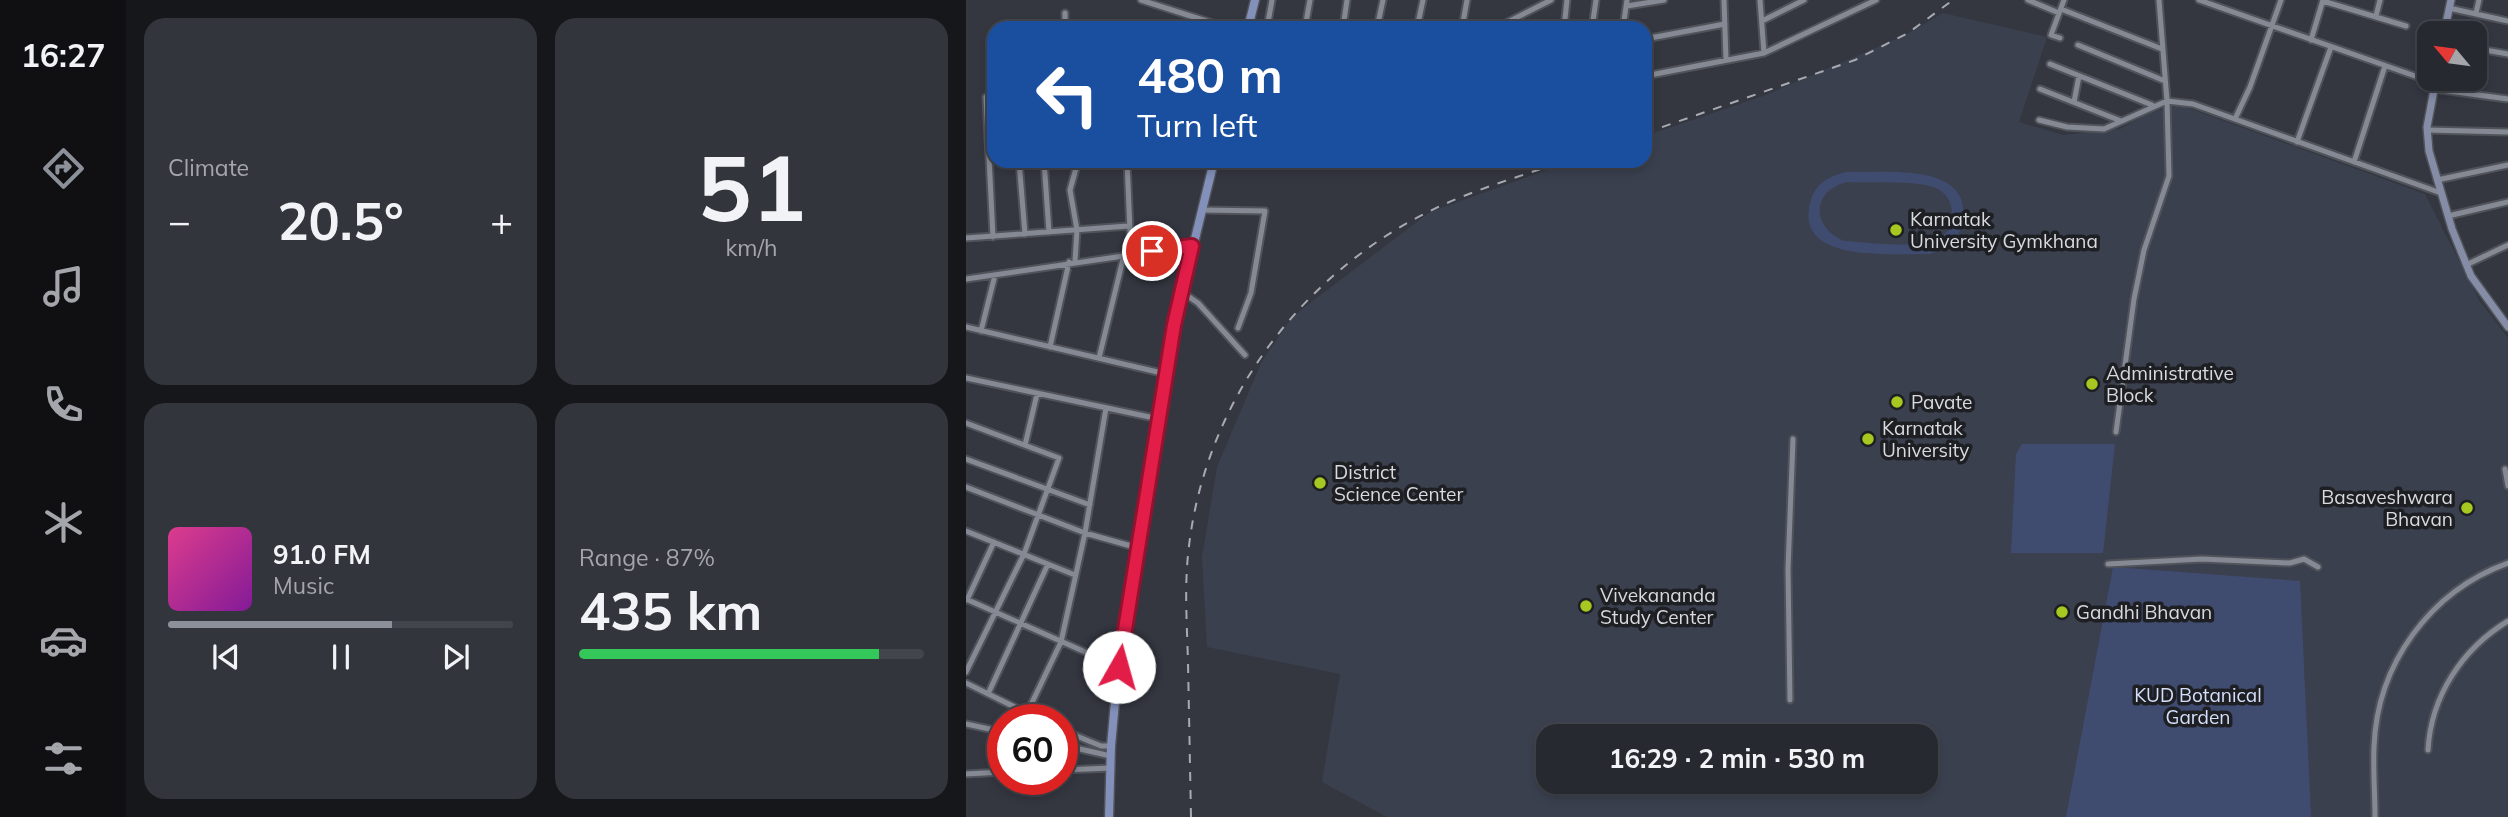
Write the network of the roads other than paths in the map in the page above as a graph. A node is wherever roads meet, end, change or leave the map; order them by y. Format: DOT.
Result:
graph roads {
  1 [pos="1141,0"];
  2 [pos="1255,0"];
  3 [pos="1272,0"];
  4 [pos="1310,0"];
  5 [pos="1347,0"];
  6 [pos="1383,0"];
  7 [pos="1423,0"];
  8 [pos="1467,0"];
  9 [pos="1551,0"];
  10 [pos="1567,0"];
  11 [pos="1596,0"];
  12 [pos="1664,0"];
  13 [pos="1724,0"];
  14 [pos="1760,0"];
  15 [pos="1804,0"];
  16 [pos="1876,0"];
  17 [pos="2028,0"];
  18 [pos="2063,0"];
  19 [pos="2159,0"];
  20 [pos="2199,0"];
  21 [pos="2281,0"];
  22 [pos="2323,0"];
  23 [pos="2380,0"];
  24 [pos="2479,0"];
  25 [pos="1627,3"];
  26 [pos="2450,4"];
  27 [pos="2060,11"];
  28 [pos="1065,13"];
  29 [pos="2476,13"];
  30 [pos="2376,16"];
  31 [pos="1516,18"];
  32 [pos="1762,20"];
  33 [pos="1065,21"];
  34 [pos="1206,21"];
  35 [pos="1250,21"];
  36 [pos="1268,21"];
  37 [pos="1307,21"];
  38 [pos="1344,21"];
  39 [pos="1378,21"];
  40 [pos="1418,21"];
  41 [pos="1463,21"];
  42 [pos="1510,21"];
  43 [pos="1515,21"];
  44 [pos="1565,21"];
  45 [pos="1593,21"];
  46 [pos="1624,21"];
  47 [pos="2508,21"];
  48 [pos="1725,24"];
  49 [pos="2272,26"];
  50 [pos="2406,26"];
  51 [pos="1652,38"];
  52 [pos="2060,38"];
  53 [pos="2311,40"];
  54 [pos="2078,45"];
  55 [pos="2331,47"];
  56 [pos="2162,49"];
  57 [pos="2487,50"];
  58 [pos="1764,53"];
  59 [pos="2508,54"];
  60 [pos="1726,60"];
  61 [pos="2050,64"];
  62 [pos="2385,66"];
  63 [pos="1652,75"];
  64 [pos="2079,76"];
  65 [pos="2417,78"];
  66 [pos="2165,80"];
  67 [pos="2040,89"];
  68 [pos="2434,91"];
  69 [pos="2467,91"];
  70 [pos="986,97"];
  71 [pos="2508,100"];
  72 [pos="2166,101"];
  73 [pos="2074,102"];
  74 [pos="2152,105"];
  75 [pos="987,117"];
  76 [pos="2235,119"];
  77 [pos="2039,120"];
  78 [pos="2121,121"];
  79 [pos="2427,130"];
  80 [pos="2508,132"];
  81 [pos="2297,142"];
  82 [pos="2354,162"];
  83 [pos="2508,165"];
  84 [pos="990,168"];
  85 [pos="1020,168"];
  86 [pos="1044,168"];
  87 [pos="1076,168"];
  88 [pos="1126,168"];
  89 [pos="1212,168"];
  90 [pos="2437,180"];
  91 [pos="2441,193"];
  92 [pos="2508,202"];
  93 [pos="1202,210"];
  94 [pos="2448,216"];
  95 [pos="1128,226"];
  96 [pos="1077,230"];
  97 [pos="1049,232"];
  98 [pos="1025,234"];
  99 [pos="993,237"];
  100 [pos="966,238"];
  101 [pos="2508,245"];
  102 [pos="1192,246"];
  103 [pos="1128,255"];
  104 [pos="1072,262"];
  105 [pos="2466,265"];
  106 [pos="995,275"];
  107 [pos="966,279"];
  108 [pos="1182,292"];
  109 [pos="966,327"];
  110 [pos="2508,327"];
  111 [pos="1238,328"];
  112 [pos="981,331"];
  113 [pos="1050,347"];
  114 [pos="1245,355"];
  115 [pos="1098,358"];
  116 [pos="1166,374"];
  117 [pos="966,378"];
  118 [pos="1037,394"];
  119 [pos="1106,408"];
  120 [pos="1159,419"];
  121 [pos="966,423"];
  122 [pos="2116,432"];
  123 [pos="1793,439"];
  124 [pos="1025,445"];
  125 [pos="966,459"];
  126 [pos="2505,469"];
  127 [pos="2507,477"];
  128 [pos="2508,486"];
  129 [pos="966,487"];
  130 [pos="1049,489"];
  131 [pos="1090,505"];
  132 [pos="1039,515"];
  133 [pos="966,532"];
  134 [pos="1085,533"];
  135 [pos="994,542"];
  136 [pos="1138,548"];
  137 [pos="1024,554"];
  138 [pos="2508,563"];
  139 [pos="1048,564"];
  140 [pos="2109,564"];
  141 [pos="2318,567"];
  142 [pos="1075,575"];
  143 [pos="967,601"];
  144 [pos="995,613"];
  145 [pos="2508,621"];
  146 [pos="1022,624"];
  147 [pos="1061,642"];
  148 [pos="1119,667"];
  149 [pos="966,672"];
  150 [pos="966,683"];
  151 [pos="988,694"];
  152 [pos="1790,700"];
  153 [pos="1009,704"];
  154 [pos="1031,704"];
  155 [pos="966,724"];
  156 [pos="987,729"];
  157 [pos="1078,737"];
  158 [pos="1111,746"];
  159 [pos="1078,749"];
  160 [pos="2428,750"];
  161 [pos="1111,756"];
  162 [pos="1111,768"];
  163 [pos="1078,769"];
  164 [pos="987,773"];
  165 [pos="966,774"];
  166 [pos="1109,817"];
  167 [pos="2375,817"];
  1 -- 34 [label="street"];
  2 -- 35 [label="main road"];
  3 -- 36 [label="street"];
  4 -- 37 [label="street"];
  5 -- 38 [label="street"];
  6 -- 39 [label="street"];
  7 -- 40 [label="street"];
  8 -- 41 [label="street"];
  9 -- 31 [label="street"];
  10 -- 44 [label="street"];
  11 -- 45 [label="street"];
  12 -- 25 [label="street"];
  13 -- 48 [label="street"];
  14 -- 32 [label="street"];
  15 -- 32 [label="street"];
  16 -- 58 [label="street"];
  17 -- 27 [label="street"];
  18 -- 27 [label="street"];
  19 -- 56 [label="street"];
  20 -- 49 [label="street"];
  21 -- 49 [label="street"];
  22 -- 30 [label="street"];
  22 -- 53 [label="street"];
  23 -- 30 [label="street"];
  24 -- 29 [label="street"];
  25 -- 46 [label="street"];
  26 -- 29 [label="street"];
  27 -- 52 [label="street"];
  27 -- 56 [label="street"];
  28 -- 33 [label="street"];
  29 -- 47 [label="street"];
  30 -- 50 [label="street"];
  31 -- 42 [label="street"];
  31 -- 43 [label="street"];
  32 -- 58 [label="street"];
  48 -- 51 [label="street"];
  48 -- 60 [label="street"];
  49 -- 53 [label="street"];
  49 -- 76 [label="street"];
  53 -- 55 [label="street"];
  54 -- 66 [label="street"];
  55 -- 62 [label="street"];
  55 -- 81 [label="street"];
  56 -- 66 [label="street"];
  57 -- 59 [label="street"];
  58 -- 60 [label="street"];
  60 -- 63 [label="street"];
  61 -- 64 [label="street"];
  62 -- 65 [label="street"];
  62 -- 82 [label="street"];
  64 -- 73 [label="street"];
  64 -- 74 [label="street"];
  66 -- 72 [label="street"];
  67 -- 73 [label="street"];
  68 -- 79 [label="street"];
  69 -- 71 [label="street"];
  70 -- 75 [label="street"];
  72 -- 74 [label="street"];
  72 -- 76 [label="street"];
  72 -- 122 [label="street"];
  73 -- 78 [label="street"];
  74 -- 78 [label="street"];
  76 -- 81 [label="street"];
  77 -- 78 [label="street"];
  79 -- 80 [label="street"];
  79 -- 90 [label="street"];
  81 -- 82 [label="street"];
  82 -- 91 [label="street"];
  83 -- 90 [label="street"];
  84 -- 99 [label="street"];
  85 -- 98 [label="street"];
  86 -- 97 [label="street"];
  87 -- 96 [label="street"];
  88 -- 95 [label="street"];
  89 -- 93 [label="main road"];
  90 -- 91 [label="street"];
  91 -- 94 [label="street"];
  92 -- 94 [label="street"];
  93 -- 102 [label="main road"];
  93 -- 111 [label="street"];
  94 -- 105 [label="street"];
  95 -- 96 [label="street"];
  95 -- 103 [label="street"];
  96 -- 97 [label="street"];
  96 -- 104 [label="street"];
  97 -- 98 [label="street"];
  98 -- 99 [label="street"];
  99 -- 100 [label="street"];
  101 -- 105 [label="street"];
  102 -- 103 [label="street"];
  102 -- 108 [label="main road"];
  103 -- 104 [label="street"];
  103 -- 115 [label="street"];
  104 -- 106 [label="street"];
  104 -- 113 [label="street"];
  105 -- 110 [label="street"];
  106 -- 107 [label="street"];
  106 -- 112 [label="street"];
  108 -- 114 [label="street"];
  108 -- 116 [label="main road"];
  109 -- 112 [label="street"];
  112 -- 113 [label="street"];
  113 -- 115 [label="street"];
  115 -- 116 [label="street"];
  116 -- 120 [label="main road"];
  117 -- 118 [label="street"];
  118 -- 119 [label="street"];
  118 -- 124 [label="street"];
  119 -- 120 [label="street"];
  119 -- 131 [label="street"];
  120 -- 136 [label="main road"];
  121 -- 124 [label="street"];
  123 -- 152 [label="street"];
  124 -- 130 [label="street"];
  125 -- 130 [label="street"];
  126 -- 127 [label="street"];
  127 -- 128 [label="street"];
  129 -- 132 [label="street"];
  130 -- 131 [label="street"];
  130 -- 132 [label="street"];
  131 -- 134 [label="street"];
  132 -- 134 [label="street"];
  132 -- 137 [label="street"];
  133 -- 135 [label="street"];
  134 -- 136 [label="street"];
  134 -- 142 [label="street"];
  135 -- 137 [label="street"];
  135 -- 143 [label="street"];
  136 -- 148 [label="main road"];
  137 -- 139 [label="street"];
  137 -- 144 [label="street"];
  138 -- 167 [label="street"];
  139 -- 142 [label="street"];
  139 -- 146 [label="street"];
  140 -- 141 [label="street"];
  142 -- 147 [label="street"];
  143 -- 144 [label="street"];
  144 -- 146 [label="street"];
  144 -- 149 [label="street"];
  145 -- 160 [label="street"];
  146 -- 147 [label="street"];
  146 -- 151 [label="street"];
  147 -- 148 [label="street"];
  147 -- 154 [label="street"];
  148 -- 158 [label="main road"];
  150 -- 151 [label="street"];
  151 -- 153 [label="street"];
  155 -- 156 [label="street"];
  157 -- 158 [label="street"];
  158 -- 161 [label="main road"];
  159 -- 161 [label="street"];
  161 -- 162 [label="main road"];
  162 -- 163 [label="street"];
  162 -- 166 [label="main road"];
  164 -- 165 [label="street"];
}
